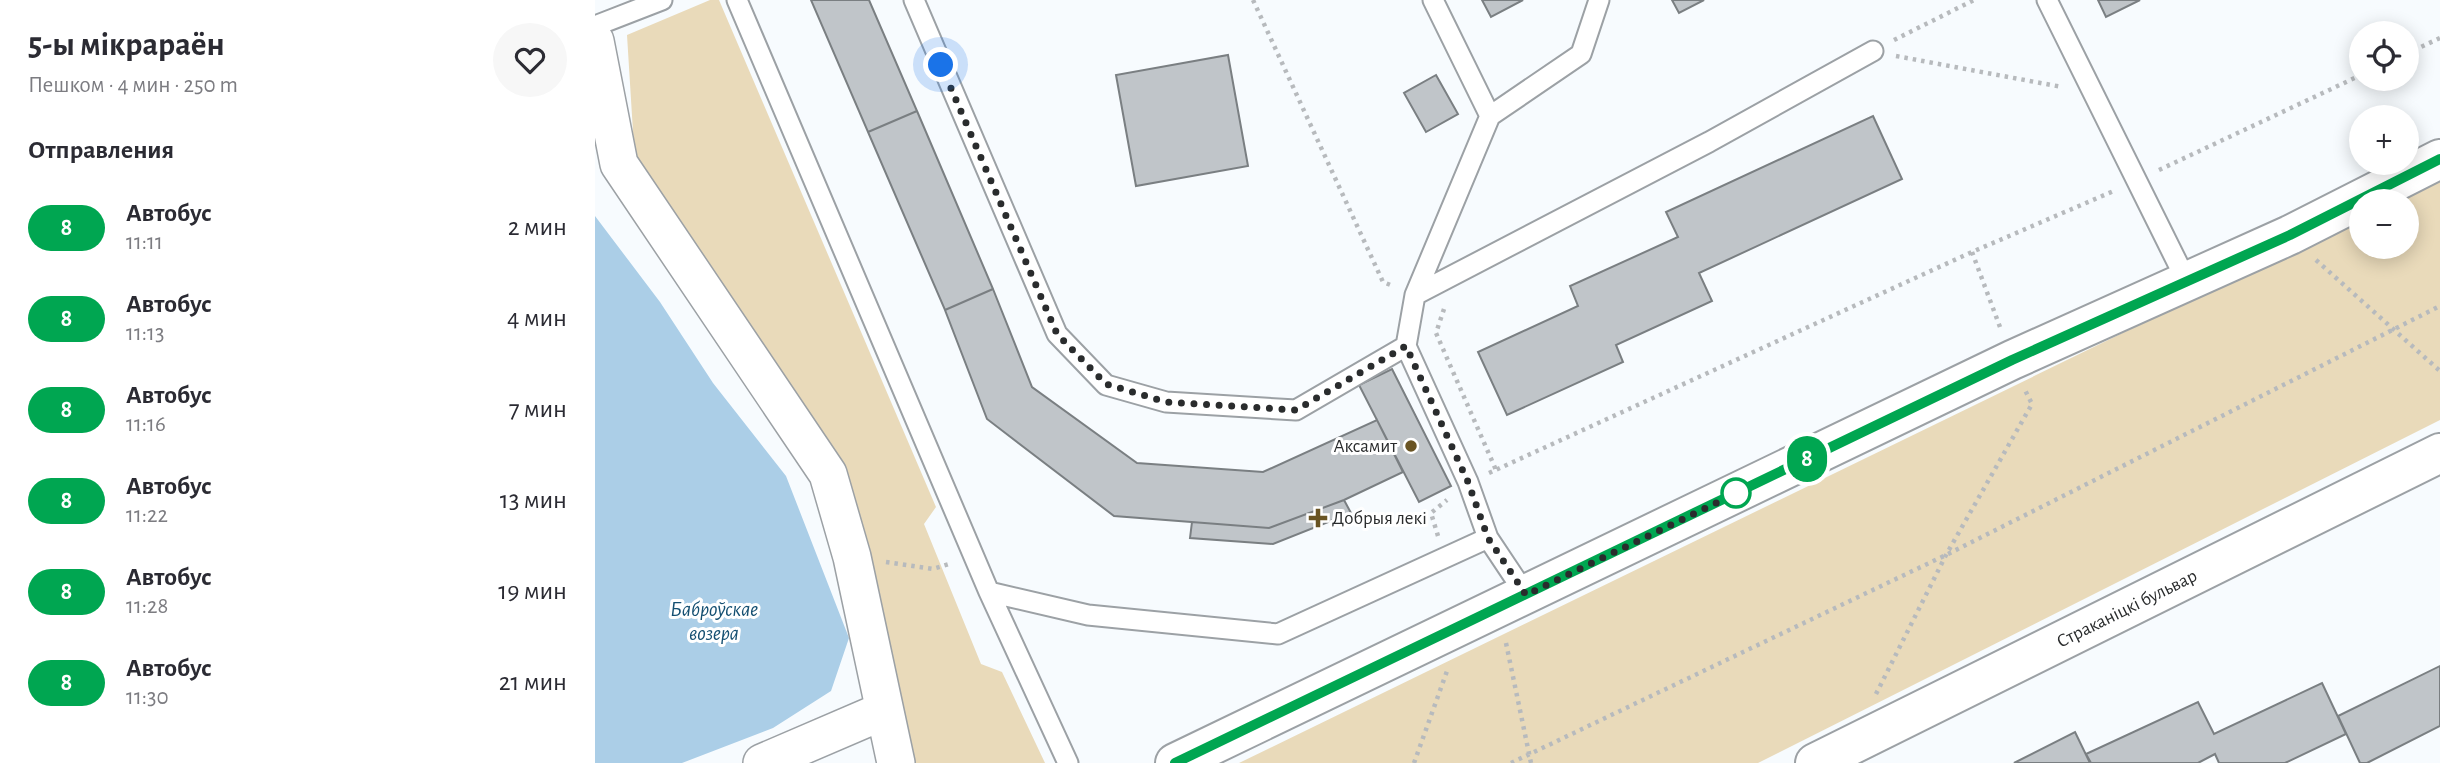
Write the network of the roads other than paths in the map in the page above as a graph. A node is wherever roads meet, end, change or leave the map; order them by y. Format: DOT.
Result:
graph roads {
  1 [pos="662,0"];
  2 [pos="737,0"];
  3 [pos="914,0"];
  4 [pos="1433,0"];
  5 [pos="1599,0"];
  6 [pos="2047,0"];
  7 [pos="595,26"];
  8 [pos="595,41"];
  9 [pos="1873,51"];
  10 [pos="1490,116"];
  11 [pos="2440,159"];
  12 [pos="2186,280"];
  13 [pos="1415,295"];
  14 [pos="1406,346"];
  15 [pos="2440,453"];
  16 [pos="1488,538"];
  17 [pos="989,593"];
  18 [pos="1512,601"];
  19 [pos="883,711"];
  20 [pos="762,763"];
  21 [pos="896,763"];
  22 [pos="1068,763"];
  23 [pos="1175,763"];
  24 [pos="1815,763"];
  1 -- 7 [label="lane"];
  2 -- 17 [label="lane"];
  3 -- 14 [label="lane"];
  4 -- 10 [label="lane"];
  5 -- 10 [label="lane"];
  6 -- 12 [label="lane"];
  8 -- 19 [label="street"];
  9 -- 13 [label="lane"];
  10 -- 13 [label="lane"];
  11 -- 12 [label="street"];
  12 -- 18 [label="street"];
  13 -- 14 [label="lane"];
  14 -- 16 [label="lane"];
  15 -- 24 [label="street, Страканіцкі бульвар"];
  16 -- 17 [label="lane"];
  16 -- 18 [label="lane"];
  17 -- 22 [label="lane"];
  18 -- 23 [label="street"];
  19 -- 20 [label="street"];
  19 -- 21 [label="street"];
}
